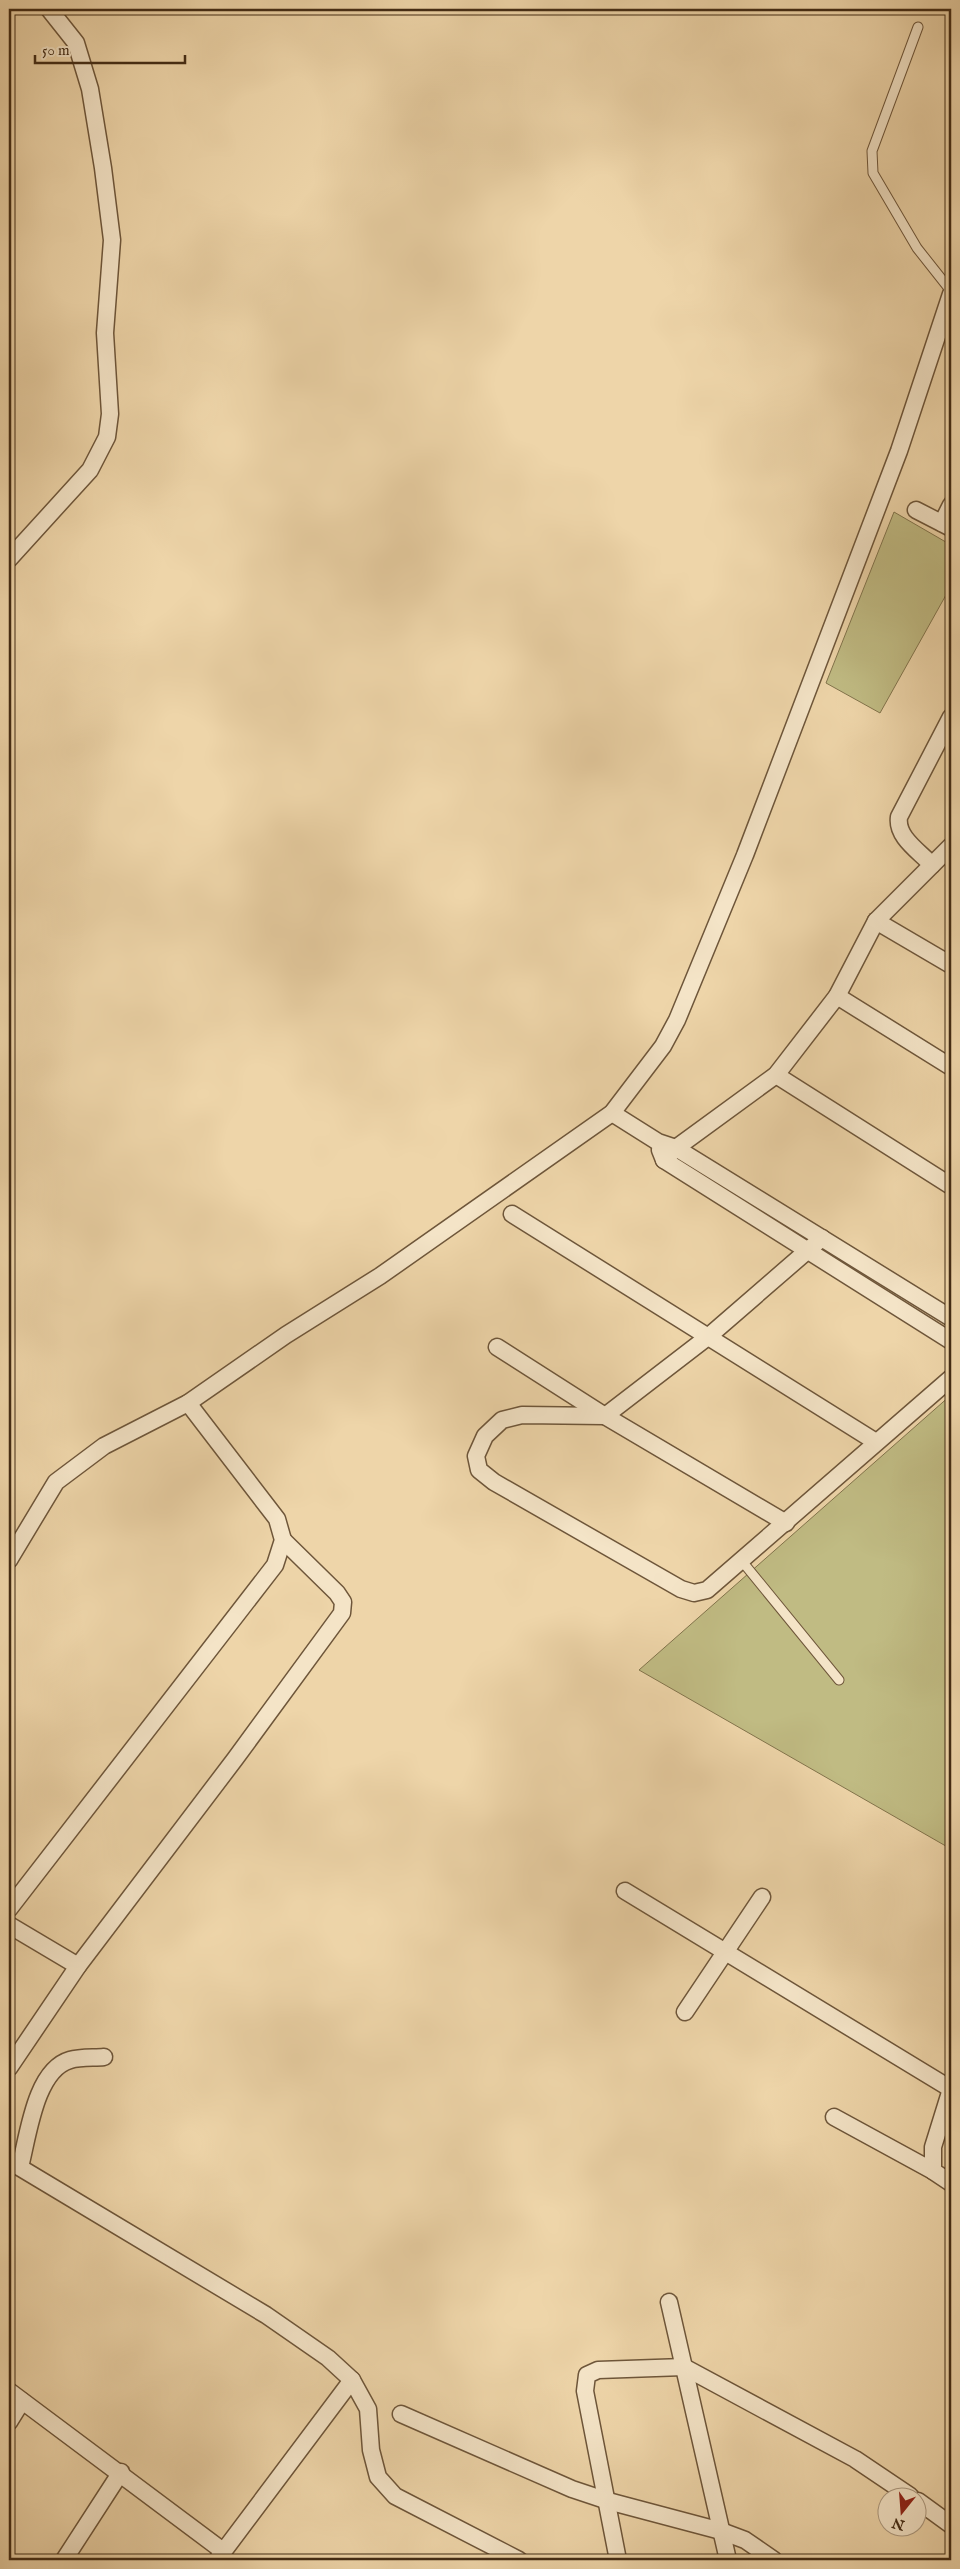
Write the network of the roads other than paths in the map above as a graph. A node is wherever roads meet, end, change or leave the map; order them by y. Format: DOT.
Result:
graph roads {
  1 [pos="49,9"];
  2 [pos="918,27"];
  3 [pos="951,292"];
  4 [pos="951,505"];
  5 [pos="916,510"];
  6 [pos="947,526"];
  7 [pos="9,559"];
  8 [pos="951,717"];
  9 [pos="951,846"];
  10 [pos="932,865"];
  11 [pos="876,922"];
  12 [pos="951,965"];
  13 [pos="837,996"];
  14 [pos="951,1067"];
  15 [pos="776,1075"];
  16 [pos="612,1113"];
  17 [pos="658,1142"];
  18 [pos="676,1148"];
  19 [pos="664,1160"];
  20 [pos="951,1186"];
  21 [pos="512,1214"];
  22 [pos="822,1238"];
  23 [pos="809,1250"];
  24 [pos="951,1318"];
  25 [pos="709,1336"];
  26 [pos="951,1341"];
  27 [pos="497,1346"];
  28 [pos="951,1378"];
  29 [pos="188,1403"];
  30 [pos="605,1416"];
  31 [pos="876,1442"];
  32 [pos="786,1523"];
  33 [pos="283,1540"];
  34 [pos="9,1559"];
  35 [pos="741,1560"];
  36 [pos="839,1680"];
  37 [pos="625,1891"];
  38 [pos="762,1897"];
  39 [pos="9,1909"];
  40 [pos="9,1925"];
  41 [pos="725,1952"];
  42 [pos="78,1966"];
  43 [pos="685,2012"];
  44 [pos="104,2058"];
  45 [pos="9,2068"];
  46 [pos="951,2089"];
  47 [pos="834,2117"];
  48 [pos="15,2164"];
  49 [pos="933,2171"];
  50 [pos="951,2183"];
  51 [pos="670,2302"];
  52 [pos="684,2367"];
  53 [pos="352,2380"];
  54 [pos="9,2391"];
  55 [pos="22,2401"];
  56 [pos="401,2414"];
  57 [pos="9,2422"];
  58 [pos="120,2472"];
  59 [pos="895,2486"];
  60 [pos="608,2501"];
  61 [pos="928,2509"];
  62 [pos="951,2525"];
  63 [pos="721,2530"];
  64 [pos="220,2555"];
  65 [pos="64,2560"];
  66 [pos="519,2560"];
  67 [pos="618,2560"];
  68 [pos="728,2560"];
  69 [pos="774,2560"];
  1 -- 7 [label="street"];
  2 -- 3 [label="lane"];
  3 -- 16 [label="street"];
  4 -- 6 [label="street"];
  5 -- 6 [label="street"];
  8 -- 10 [label="street"];
  9 -- 10 [label="street"];
  10 -- 11 [label="street"];
  11 -- 12 [label="street"];
  11 -- 13 [label="street"];
  13 -- 14 [label="street"];
  13 -- 15 [label="street"];
  15 -- 18 [label="street"];
  15 -- 20 [label="street"];
  16 -- 17 [label="street"];
  16 -- 29 [label="street"];
  17 -- 18 [label="street"];
  17 -- 19 [label="street"];
  18 -- 19 [label="street"];
  18 -- 22 [label="street"];
  19 -- 23 [label="street"];
  21 -- 25 [label="street"];
  22 -- 23 [label="street"];
  22 -- 24 [label="street"];
  23 -- 25 [label="street"];
  23 -- 26 [label="street"];
  25 -- 30 [label="street"];
  25 -- 31 [label="street"];
  27 -- 30 [label="street"];
  28 -- 31 [label="street"];
  29 -- 33 [label="street"];
  29 -- 34 [label="street"];
  30 -- 32 [label="street"];
  30 -- 35 [label="street"];
  31 -- 32 [label="street"];
  32 -- 35 [label="street"];
  33 -- 39 [label="street"];
  33 -- 42 [label="street"];
  35 -- 36 [label="lane"];
  37 -- 41 [label="street"];
  38 -- 41 [label="street"];
  40 -- 42 [label="street"];
  41 -- 43 [label="street"];
  41 -- 46 [label="street"];
  42 -- 45 [label="street"];
  44 -- 48 [label="street"];
  46 -- 49 [label="street"];
  47 -- 49 [label="street"];
  48 -- 53 [label="street"];
  49 -- 50 [label="street"];
  51 -- 52 [label="street"];
  52 -- 59 [label="street"];
  52 -- 60 [label="street"];
  52 -- 63 [label="street"];
  53 -- 64 [label="street"];
  53 -- 66 [label="street"];
  54 -- 55 [label="street"];
  55 -- 57 [label="street"];
  55 -- 58 [label="street"];
  56 -- 60 [label="street"];
  58 -- 64 [label="street"];
  58 -- 65 [label="street"];
  60 -- 63 [label="street"];
  60 -- 67 [label="street"];
  61 -- 62 [label="street"];
  63 -- 68 [label="street"];
  63 -- 69 [label="street"];
}
